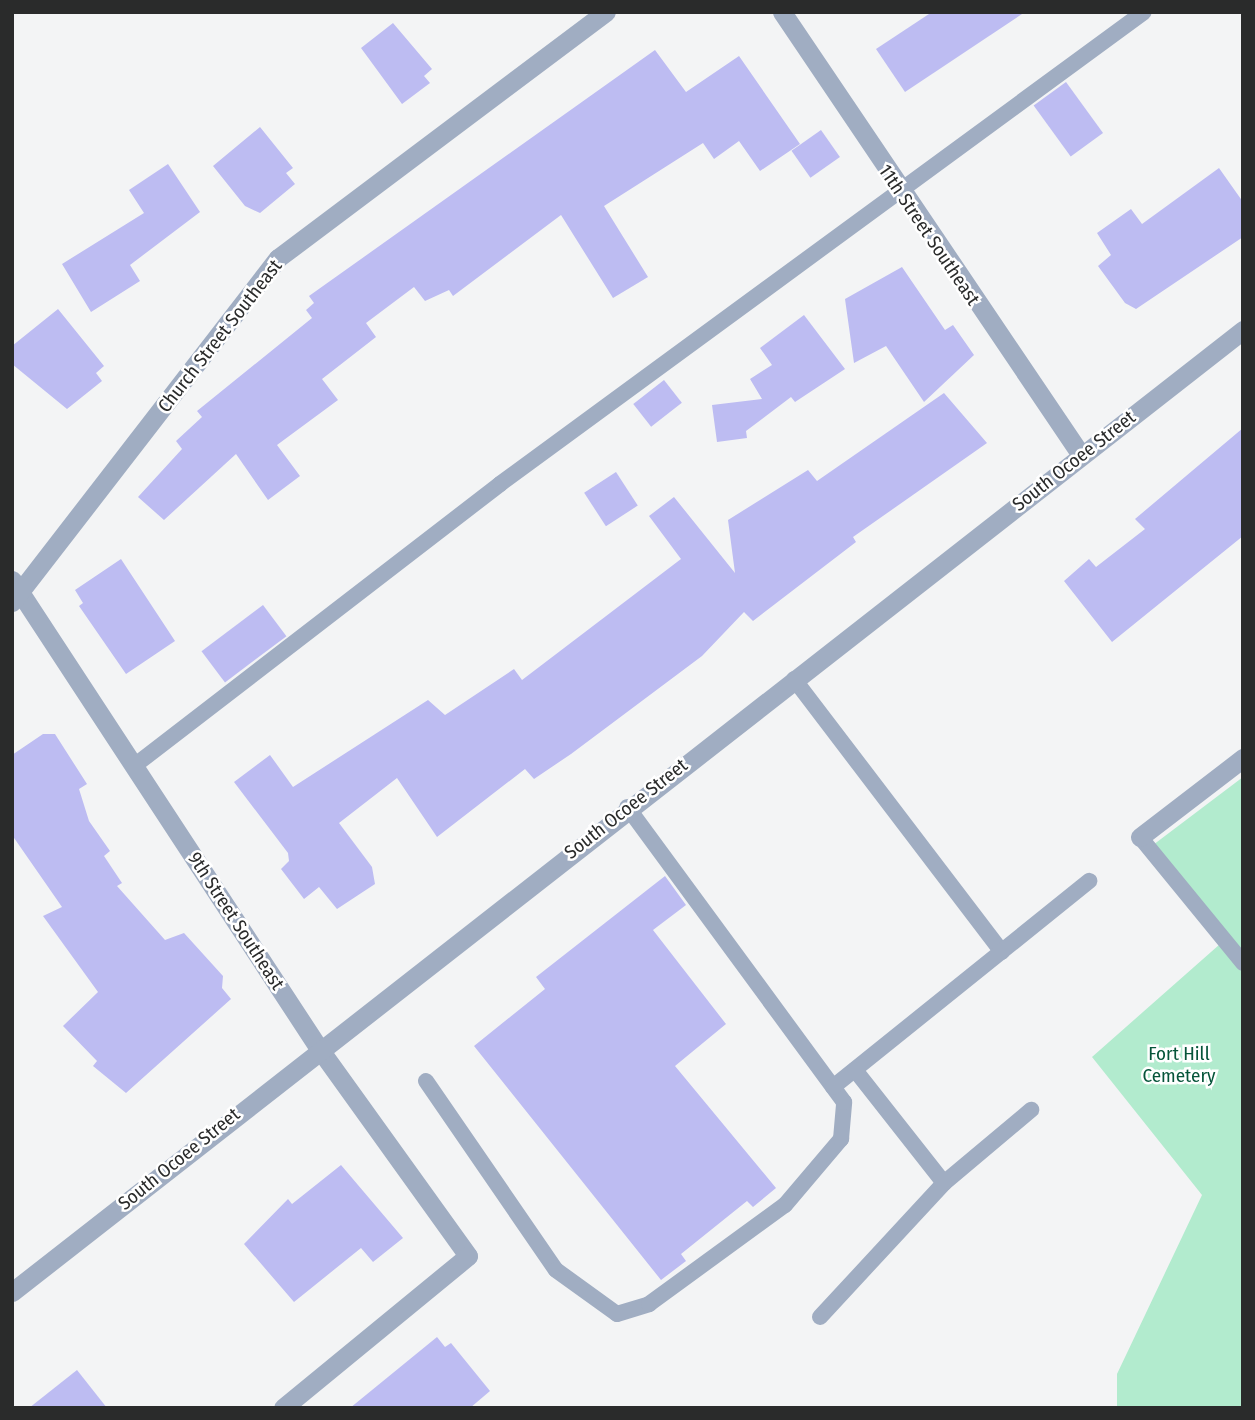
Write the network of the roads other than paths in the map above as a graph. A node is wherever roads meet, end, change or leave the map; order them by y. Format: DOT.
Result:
graph roads {
  1 [pos="607,12"];
  2 [pos="782,12"];
  3 [pos="1144,12"];
  4 [pos="899,192"];
  5 [pos="1243,330"];
  6 [pos="1081,455"];
  7 [pos="16,593"];
  8 [pos="794,679"];
  9 [pos="1243,758"];
  10 [pos="134,766"];
  11 [pos="628,807"];
  12 [pos="1140,837"];
  13 [pos="1089,881"];
  14 [pos="1002,952"];
  15 [pos="1243,962"];
  16 [pos="318,1047"];
  17 [pos="855,1070"];
  18 [pos="426,1082"];
  19 [pos="833,1087"];
  20 [pos="1031,1110"];
  21 [pos="944,1183"];
  22 [pos="12,1292"];
  23 [pos="820,1317"];
  24 [pos="283,1408"];
  1 -- 7 [label="street, Church Street Southeast"];
  2 -- 4 [label="street, 11th Street Southeast"];
  3 -- 4 [label="lane"];
  4 -- 6 [label="street, 11th Street Southeast"];
  4 -- 10 [label="lane"];
  5 -- 6 [label="street, South Ocoee Street"];
  6 -- 8 [label="street, South Ocoee Street"];
  7 -- 10 [label="street, 9th Street Southeast"];
  8 -- 11 [label="street, South Ocoee Street"];
  8 -- 14 [label="lane"];
  9 -- 12 [label="street"];
  10 -- 16 [label="street, 9th Street Southeast"];
  11 -- 16 [label="street, South Ocoee Street"];
  11 -- 19 [label="lane"];
  12 -- 15 [label="lane"];
  13 -- 14 [label="lane"];
  14 -- 17 [label="lane"];
  16 -- 22 [label="street, South Ocoee Street"];
  16 -- 24 [label="street, 9th Street Southeast"];
  17 -- 19 [label="lane"];
  17 -- 21 [label="lane"];
  18 -- 19 [label="lane"];
  20 -- 21 [label="lane"];
  21 -- 23 [label="lane"];
}
